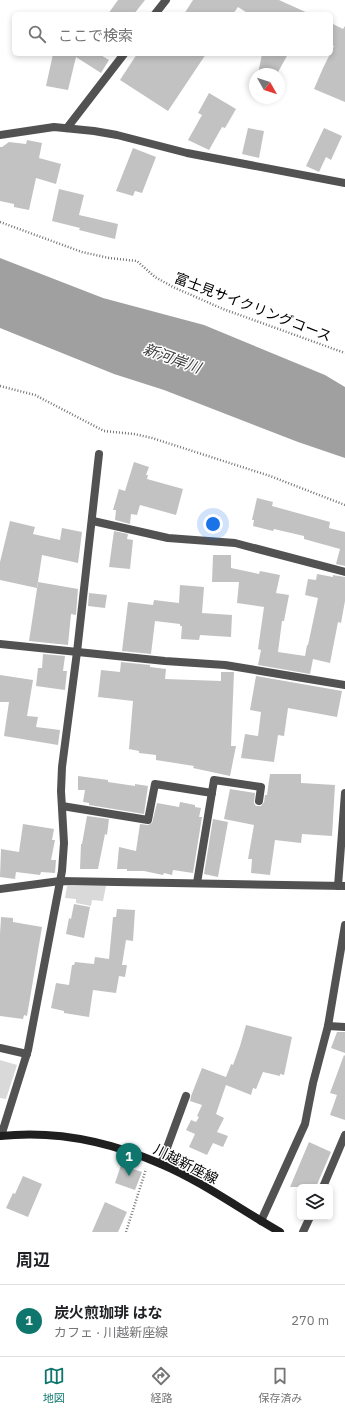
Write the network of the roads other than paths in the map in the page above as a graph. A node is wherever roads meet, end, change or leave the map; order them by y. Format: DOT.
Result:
graph roads {
  1 [pos="166,0"];
  2 [pos="157,12"];
  3 [pos="122,56"];
  4 [pos="67,128"];
  5 [pos="0,135"];
  6 [pos="345,183"];
  7 [pos="99,454"];
  8 [pos="93,521"];
  9 [pos="345,572"];
  10 [pos="0,644"];
  11 [pos="77,652"];
  12 [pos="345,685"];
  13 [pos="212,793"];
  14 [pos="345,793"];
  15 [pos="260,801"];
  16 [pos="62,806"];
  17 [pos="60,881"];
  18 [pos="197,883"];
  19 [pos="342,886"];
  20 [pos="0,889"];
  21 [pos="345,925"];
  22 [pos="328,1026"];
  23 [pos="345,1027"];
  24 [pos="0,1048"];
  25 [pos="27,1054"];
  26 [pos="186,1096"];
  27 [pos="345,1135"];
  28 [pos="1,1136"];
  29 [pos="161,1164"];
  30 [pos="324,1184"];
  31 [pos="309,1220"];
  32 [pos="260,1221"];
  33 [pos="280,1232"];
  34 [pos="303,1232"];
  1 -- 2 [label="street"];
  3 -- 4 [label="street"];
  4 -- 5 [label="street"];
  4 -- 6 [label="street"];
  7 -- 8 [label="street"];
  8 -- 9 [label="street"];
  8 -- 11 [label="street"];
  10 -- 11 [label="street"];
  11 -- 12 [label="street"];
  11 -- 16 [label="street"];
  13 -- 15 [label="street"];
  13 -- 16 [label="street"];
  13 -- 18 [label="street"];
  14 -- 19 [label="street"];
  16 -- 17 [label="street"];
  17 -- 18 [label="street"];
  17 -- 20 [label="street"];
  17 -- 25 [label="street"];
  18 -- 19 [label="street"];
  21 -- 22 [label="street"];
  22 -- 23 [label="street"];
  22 -- 32 [label="street"];
  24 -- 25 [label="street"];
  25 -- 28 [label="street"];
  26 -- 29 [label="street"];
  27 -- 30 [label="street"];
  28 -- 29 [label="main road, 川越新座線"];
  29 -- 32 [label="main road, 川越新座線"];
  31 -- 34 [label="street"];
  32 -- 33 [label="main road, 川越新座線"];
}
